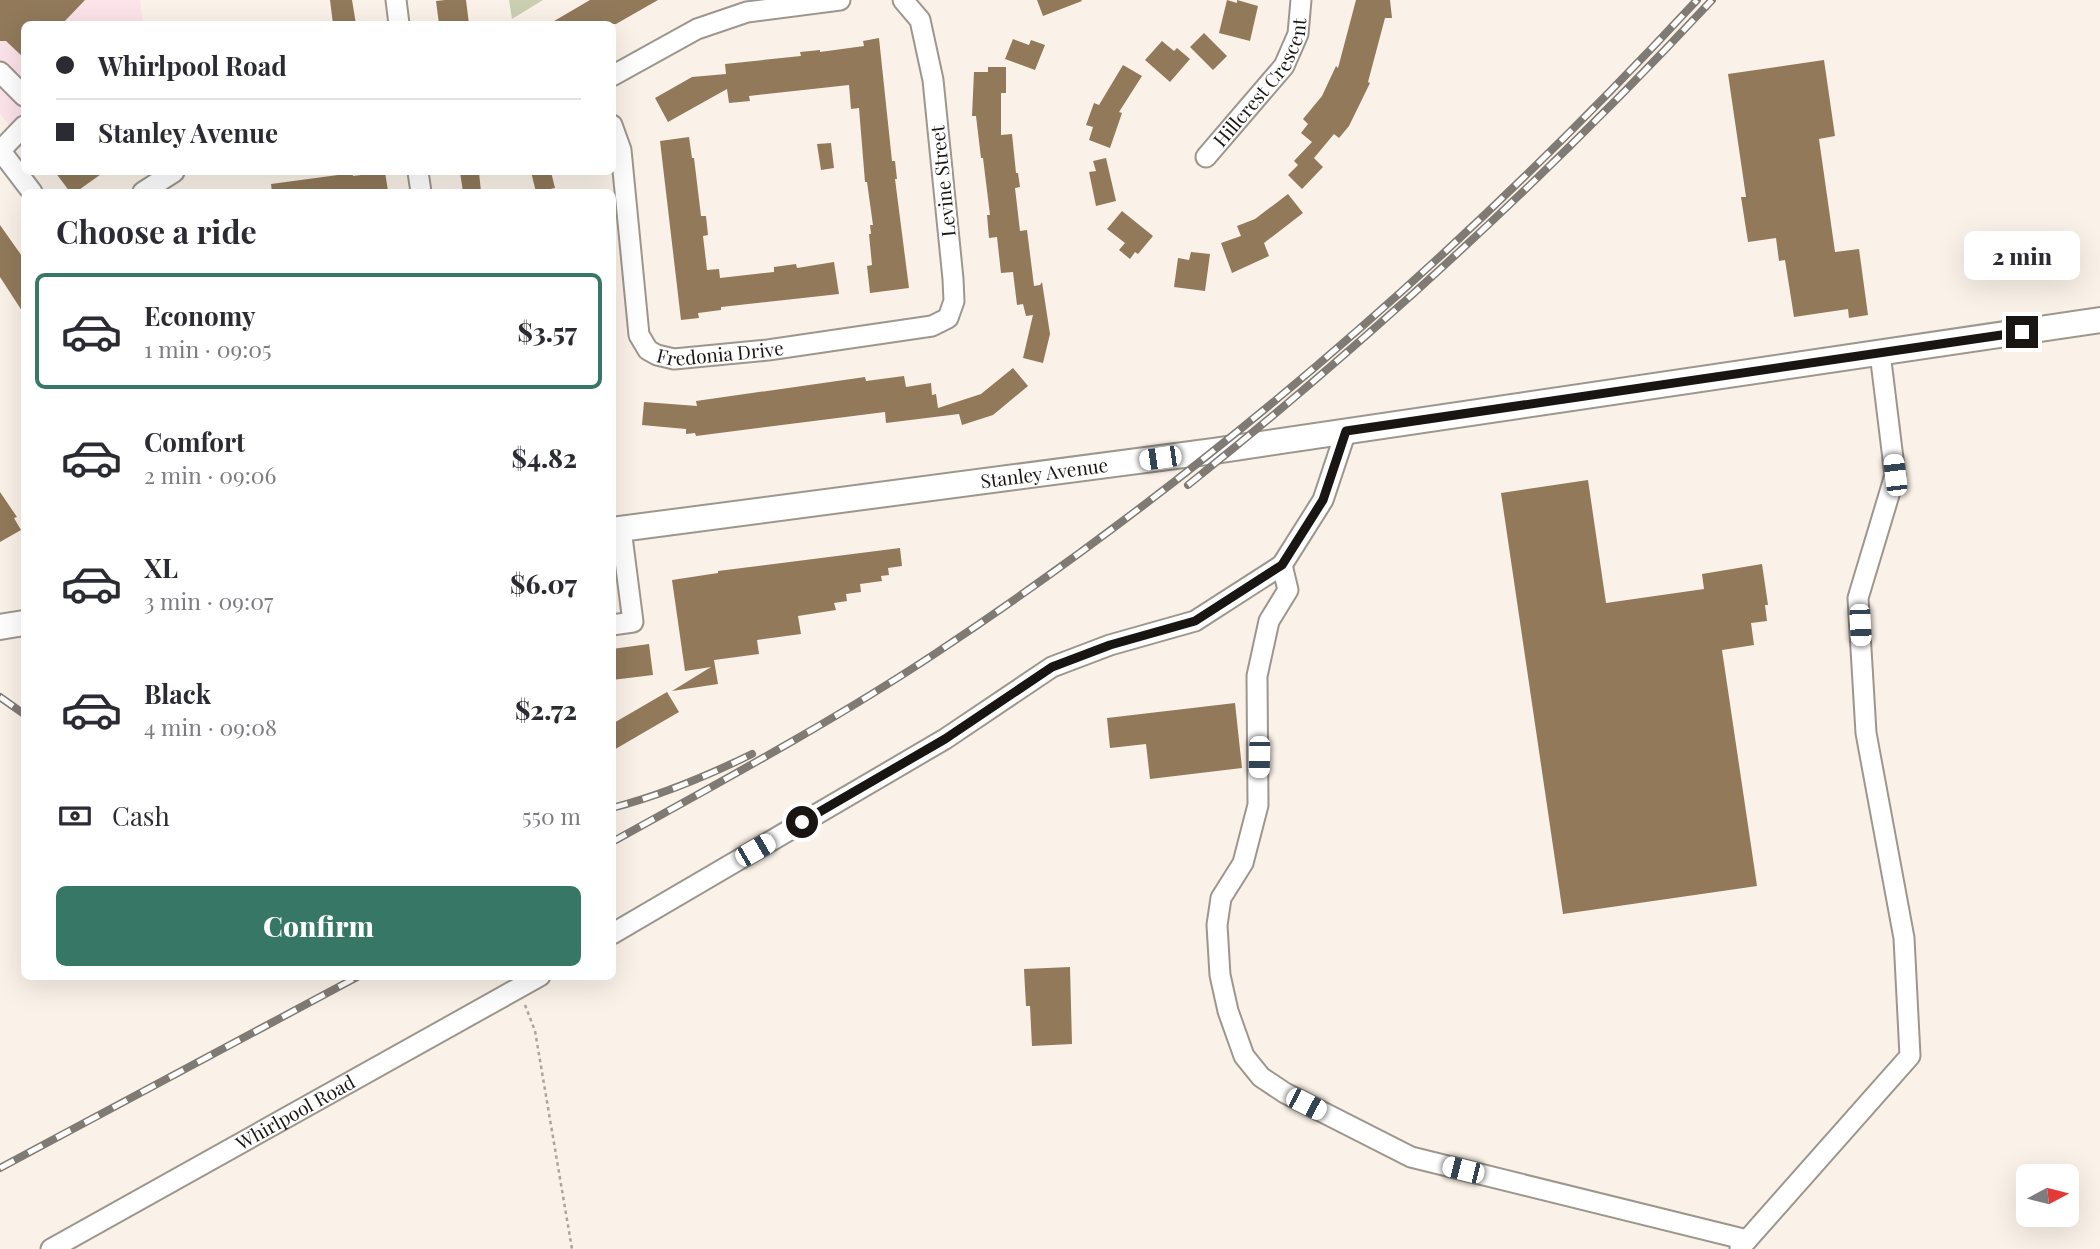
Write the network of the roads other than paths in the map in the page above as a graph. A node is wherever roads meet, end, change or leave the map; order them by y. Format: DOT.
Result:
graph roads {
  1 [pos="396,0"];
  2 [pos="840,0"];
  3 [pos="903,0"];
  4 [pos="1301,0"];
  5 [pos="399,21"];
  6 [pos="0,72"];
  7 [pos="616,74"];
  8 [pos="21,93"];
  9 [pos="21,129"];
  10 [pos="616,136"];
  11 [pos="0,150"];
  12 [pos="1206,157"];
  13 [pos="169,175"];
  14 [pos="30,189"];
  15 [pos="148,189"];
  16 [pos="2100,320"];
  17 [pos="899,331"];
  18 [pos="1880,353"];
  19 [pos="1346,431"];
  20 [pos="617,530"];
  21 [pos="1282,565"];
  22 [pos="21,624"];
  23 [pos="616,624"];
  24 [pos="0,627"];
  25 [pos="616,932"];
  26 [pos="518,983"];
  27 [pos="1743,1245"];
  28 [pos="57,1248"];
  1 -- 5 [label="street"];
  2 -- 7 [label="street"];
  3 -- 17 [label="street, Levine Street"];
  4 -- 12 [label="street, Hillcrest Crescent"];
  6 -- 8 [label="street"];
  9 -- 11 [label="street"];
  10 -- 17 [label="street, Fredonia Drive"];
  11 -- 14 [label="street"];
  13 -- 15 [label="street"];
  16 -- 18 [label="main road, Stanley Avenue"];
  18 -- 19 [label="main road, Stanley Avenue"];
  18 -- 27 [label="street"];
  19 -- 20 [label="main road, Stanley Avenue"];
  19 -- 21 [label="street"];
  20 -- 23 [label="street"];
  21 -- 25 [label="street"];
  21 -- 27 [label="street"];
  22 -- 24 [label="main road"];
  26 -- 28 [label="street, Whirlpool Road"];
}
